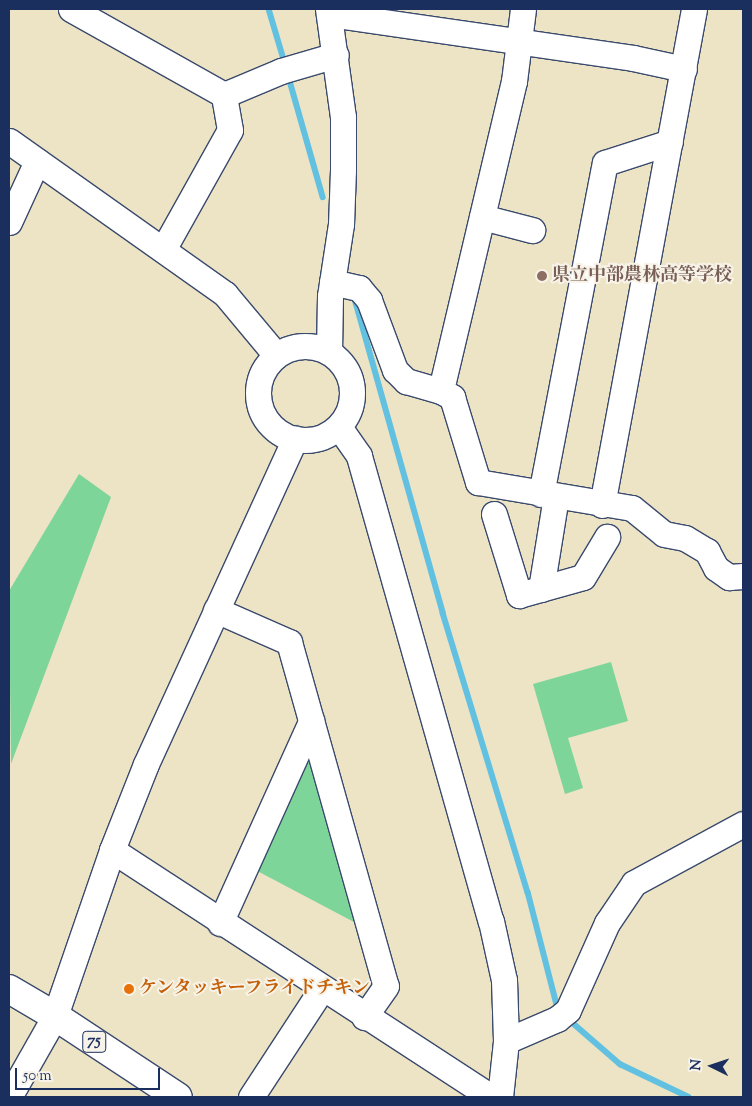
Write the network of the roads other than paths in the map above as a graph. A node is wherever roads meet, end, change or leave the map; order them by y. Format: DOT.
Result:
graph roads {
  1 [pos="72,9"];
  2 [pos="523,9"];
  3 [pos="694,9"];
  4 [pos="329,12"];
  5 [pos="364,14"];
  6 [pos="518,40"];
  7 [pos="336,55"];
  8 [pos="684,69"];
  9 [pos="224,95"];
  10 [pos="9,141"];
  11 [pos="670,142"];
  12 [pos="37,161"];
  13 [pos="482,217"];
  14 [pos="9,222"];
  15 [pos="532,230"];
  16 [pos="164,248"];
  17 [pos="332,282"];
  18 [pos="329,351"];
  19 [pos="276,355"];
  20 [pos="441,391"];
  21 [pos="338,427"];
  22 [pos="295,439"];
  23 [pos="548,495"];
  24 [pos="602,505"];
  25 [pos="494,514"];
  26 [pos="607,537"];
  27 [pos="743,576"];
  28 [pos="541,589"];
  29 [pos="216,610"];
  30 [pos="311,721"];
  31 [pos="743,824"];
  32 [pos="112,850"];
  33 [pos="220,923"];
  34 [pos="9,990"];
  35 [pos="322,990"];
  36 [pos="54,1016"];
  37 [pos="364,1017"];
  38 [pos="506,1041"];
  39 [pos="9,1097"];
  40 [pos="178,1097"];
  41 [pos="251,1097"];
  42 [pos="491,1097"];
  43 [pos="500,1097"];
  1 -- 9 [label="street"];
  2 -- 6 [label="street"];
  3 -- 8 [label="street"];
  4 -- 5 [label="street"];
  4 -- 7 [label="street"];
  5 -- 6 [label="street"];
  6 -- 8 [label="street"];
  6 -- 13 [label="street"];
  7 -- 9 [label="street"];
  7 -- 17 [label="street"];
  8 -- 11 [label="street"];
  9 -- 16 [label="street"];
  10 -- 12 [label="street"];
  11 -- 23 [label="street"];
  11 -- 24 [label="street"];
  12 -- 14 [label="street"];
  12 -- 16 [label="street"];
  13 -- 15 [label="street"];
  13 -- 20 [label="street"];
  16 -- 19 [label="street"];
  17 -- 18 [label="street"];
  17 -- 20 [label="street"];
  18 -- 19 [label="street"];
  18 -- 21 [label="street"];
  19 -- 22 [label="street"];
  20 -- 23 [label="street"];
  21 -- 22 [label="street"];
  21 -- 38 [label="street"];
  22 -- 29 [label="street"];
  23 -- 24 [label="street"];
  23 -- 28 [label="street"];
  24 -- 27 [label="street"];
  25 -- 28 [label="street"];
  26 -- 28 [label="street"];
  29 -- 30 [label="street"];
  29 -- 32 [label="street"];
  30 -- 33 [label="street"];
  30 -- 37 [label="street"];
  31 -- 38 [label="street"];
  32 -- 33 [label="street"];
  32 -- 36 [label="street"];
  33 -- 35 [label="street"];
  34 -- 36 [label="main road, 75"];
  35 -- 37 [label="street"];
  35 -- 41 [label="street"];
  36 -- 39 [label="street"];
  36 -- 40 [label="main road, 75"];
  37 -- 42 [label="street"];
  38 -- 43 [label="street"];
}
